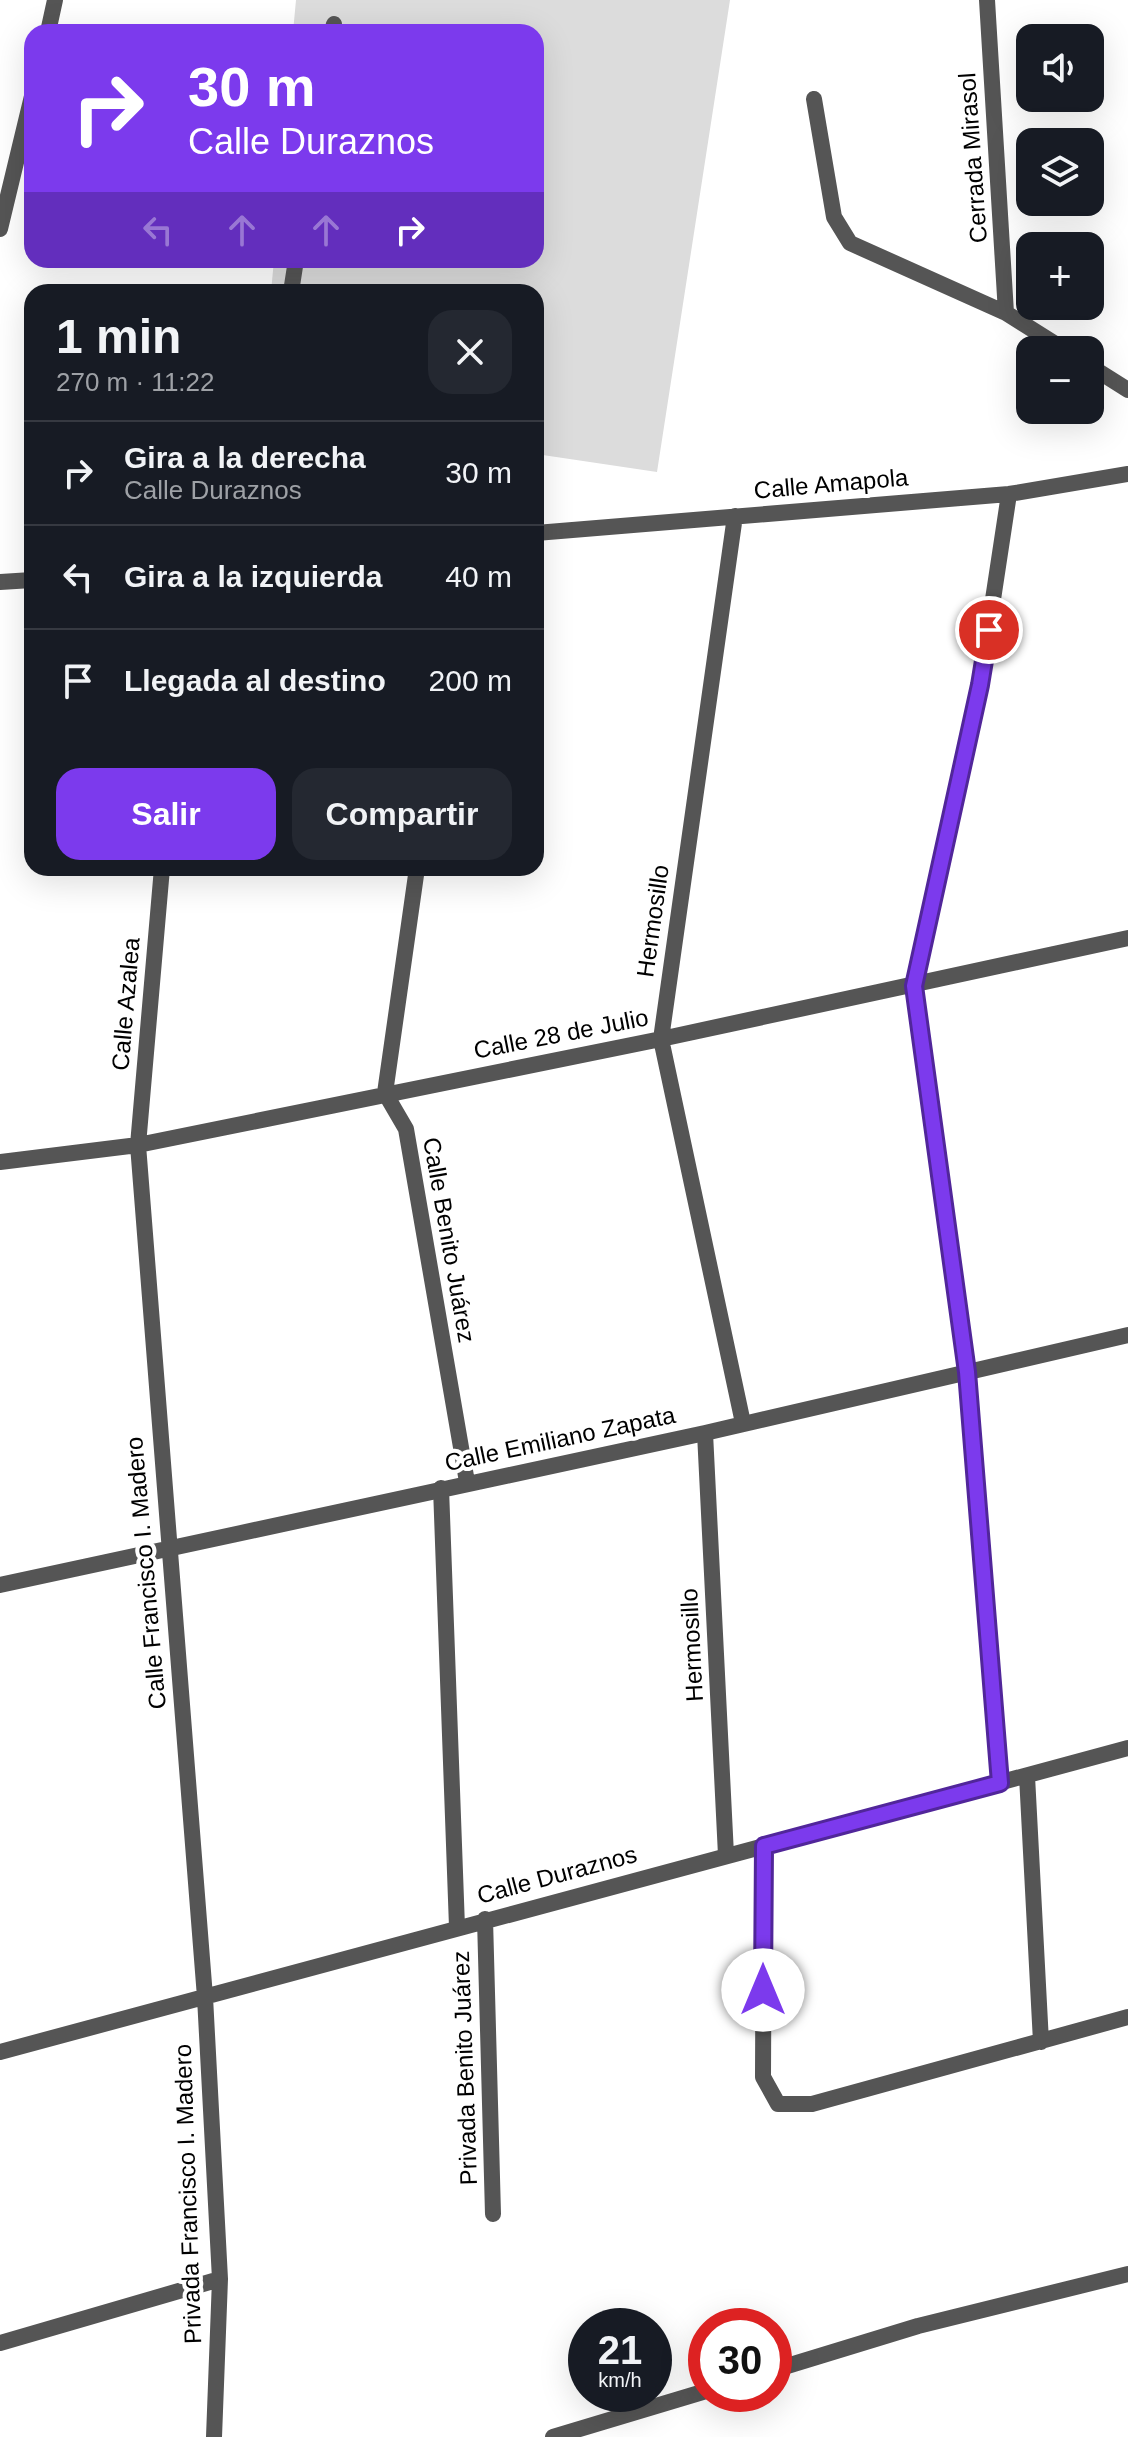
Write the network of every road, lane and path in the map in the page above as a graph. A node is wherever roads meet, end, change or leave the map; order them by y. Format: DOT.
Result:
graph roads {
  1 [pos="55,0"];
  2 [pos="987,0"];
  3 [pos="50,24"];
  4 [pos="814,99"];
  5 [pos="24,129"];
  6 [pos="0,229"];
  7 [pos="1006,313"];
  8 [pos="1043,336"];
  9 [pos="1104,375"];
  10 [pos="1128,390"];
  11 [pos="1128,474"];
  12 [pos="1009,494"];
  13 [pos="735,516"];
  14 [pos="544,532"];
  15 [pos="24,580"];
  16 [pos="0,582"];
  17 [pos="161,876"];
  18 [pos="416,876"];
  19 [pos="1128,938"];
  20 [pos="914,986"];
  21 [pos="661,1039"];
  22 [pos="385,1093"];
  23 [pos="138,1145"];
  24 [pos="0,1162"];
  25 [pos="1128,1335"];
  26 [pos="967,1372"];
  27 [pos="743,1423"];
  28 [pos="705,1433"];
  29 [pos="467,1482"];
  30 [pos="441,1488"];
  31 [pos="168,1549"];
  32 [pos="0,1585"];
  33 [pos="1128,1748"];
  34 [pos="1027,1776"];
  35 [pos="1000,1783"];
  36 [pos="764,1846"];
  37 [pos="726,1855"];
  38 [pos="485,1919"];
  39 [pos="457,1927"];
  40 [pos="205,1997"];
  41 [pos="1128,2017"];
  42 [pos="1041,2042"];
  43 [pos="0,2052"];
  44 [pos="493,2214"];
  45 [pos="1128,2274"];
  46 [pos="220,2279"];
  47 [pos="0,2343"];
  48 [pos="792,2364"];
  49 [pos="688,2396"];
  50 [pos="214,2437"];
  51 [pos="553,2437"];
  1 -- 3 [label="street"];
  2 -- 7 [label="street, Cerrada Mirasol"];
  4 -- 7 [label="street"];
  5 -- 6 [label="street"];
  7 -- 8 [label="street"];
  9 -- 10 [label="street"];
  11 -- 12 [label="street, Calle Amapola"];
  12 -- 13 [label="street, Calle Amapola"];
  12 -- 20 [label="street"];
  13 -- 14 [label="street, Calle Amapola"];
  13 -- 21 [label="street, Hermosillo"];
  15 -- 16 [label="street"];
  17 -- 23 [label="street, Calle Azalea"];
  18 -- 22 [label="street"];
  19 -- 20 [label="street, Calle 28 de Julio"];
  20 -- 21 [label="street, Calle 28 de Julio"];
  20 -- 26 [label="street"];
  21 -- 22 [label="street, Calle 28 de Julio"];
  21 -- 27 [label="street, Hermosillo"];
  22 -- 23 [label="street, Calle 28 de Julio"];
  22 -- 29 [label="street, Calle Benito Juárez"];
  23 -- 24 [label="street, Calle 28 de Julio"];
  23 -- 31 [label="street, Calle Francisco I. Madero"];
  25 -- 26 [label="street, Calle Emiliano Zapata"];
  26 -- 27 [label="street, Calle Emiliano Zapata"];
  26 -- 35 [label="street"];
  27 -- 28 [label="street, Calle Emiliano Zapata"];
  28 -- 29 [label="street, Calle Emiliano Zapata"];
  28 -- 37 [label="street, Hermosillo"];
  29 -- 30 [label="street, Calle Emiliano Zapata"];
  30 -- 31 [label="street, Calle Emiliano Zapata"];
  30 -- 39 [label="street"];
  31 -- 32 [label="street, Calle Emiliano Zapata"];
  31 -- 40 [label="street, Calle Francisco I. Madero"];
  33 -- 34 [label="street, Calle Duraznos"];
  34 -- 35 [label="street, Calle Duraznos"];
  34 -- 42 [label="street"];
  35 -- 36 [label="street, Calle Duraznos"];
  36 -- 37 [label="street, Calle Duraznos"];
  36 -- 42 [label="street"];
  37 -- 38 [label="street, Calle Duraznos"];
  38 -- 39 [label="street, Calle Duraznos"];
  38 -- 44 [label="street, Privada Benito Juárez"];
  39 -- 40 [label="street, Calle Duraznos"];
  40 -- 43 [label="street, Calle Duraznos"];
  40 -- 46 [label="street, Privada Francisco I. Madero"];
  41 -- 42 [label="street"];
  45 -- 48 [label="street"];
  46 -- 47 [label="street"];
  46 -- 50 [label="street, Privada Francisco I. Madero"];
  49 -- 51 [label="street"];
}
